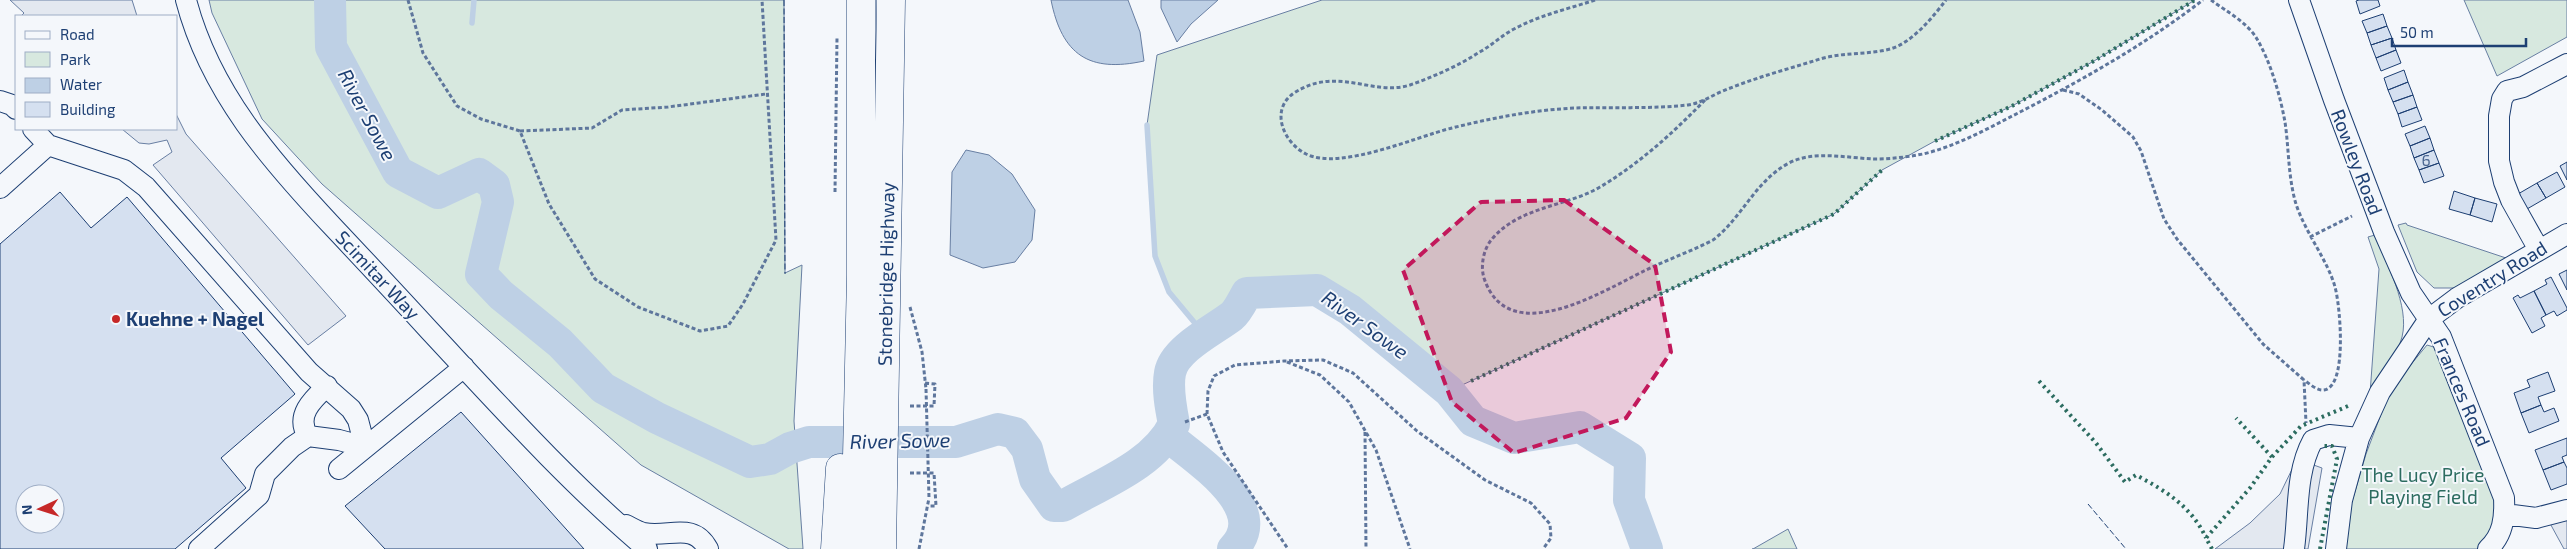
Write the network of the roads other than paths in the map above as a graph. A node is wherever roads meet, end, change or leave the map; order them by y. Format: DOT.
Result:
graph roads {
  1 [pos="186,0"];
  2 [pos="861,0"];
  3 [pos="891,0"];
  4 [pos="2299,0"];
  5 [pos="2567,64"];
  6 [pos="0,101"];
  7 [pos="15,108"];
  8 [pos="35,130"];
  9 [pos="48,146"];
  10 [pos="0,188"];
  11 [pos="2567,234"];
  12 [pos="2539,250"];
  13 [pos="2429,319"];
  14 [pos="464,367"];
  15 [pos="327,386"];
  16 [pos="308,436"];
  17 [pos="2359,438"];
  18 [pos="366,448"];
  19 [pos="339,469"];
  20 [pos="877,480"];
  21 [pos="2567,510"];
  22 [pos="2505,514"];
  23 [pos="613,520"];
  24 [pos="199,549"];
  25 [pos="647,549"];
  26 [pos="708,549"];
  27 [pos="835,549"];
  28 [pos="855,549"];
  29 [pos="882,549"];
  30 [pos="895,549"];
  31 [pos="2294,549"];
  32 [pos="2336,549"];
  33 [pos="2488,549"];
  1 -- 14 [label="street, Scimitar Way"];
  2 -- 20 [label="highway, Stonebridge Highway"];
  3 -- 20 [label="highway, Stonebridge Highway"];
  4 -- 13 [label="street, Rowley Road"];
  5 -- 12 [label="street"];
  6 -- 7 [label="street"];
  8 -- 9 [label="street"];
  9 -- 10 [label="street"];
  9 -- 15 [label="street"];
  11 -- 12 [label="street, Coventry Road"];
  12 -- 13 [label="street, Coventry Road"];
  13 -- 17 [label="street, Coventry Road"];
  13 -- 22 [label="street, Frances Road"];
  14 -- 18 [label="street"];
  14 -- 23 [label="street, Scimitar Way"];
  15 -- 16 [label="street"];
  15 -- 18 [label="street"];
  16 -- 18 [label="street"];
  16 -- 24 [label="street"];
  17 -- 31 [label="street"];
  17 -- 32 [label="street, Coventry Road"];
  18 -- 19 [label="street"];
  20 -- 27 [label="highway"];
  20 -- 28 [label="highway, Stonebridge Highway"];
  20 -- 29 [label="highway, Stonebridge Highway"];
  20 -- 30 [label="highway"];
  21 -- 22 [label="street"];
  22 -- 33 [label="street, Frances Road"];
  23 -- 25 [label="street, Scimitar Way"];
  23 -- 26 [label="street, Scimitar Way"];
}
